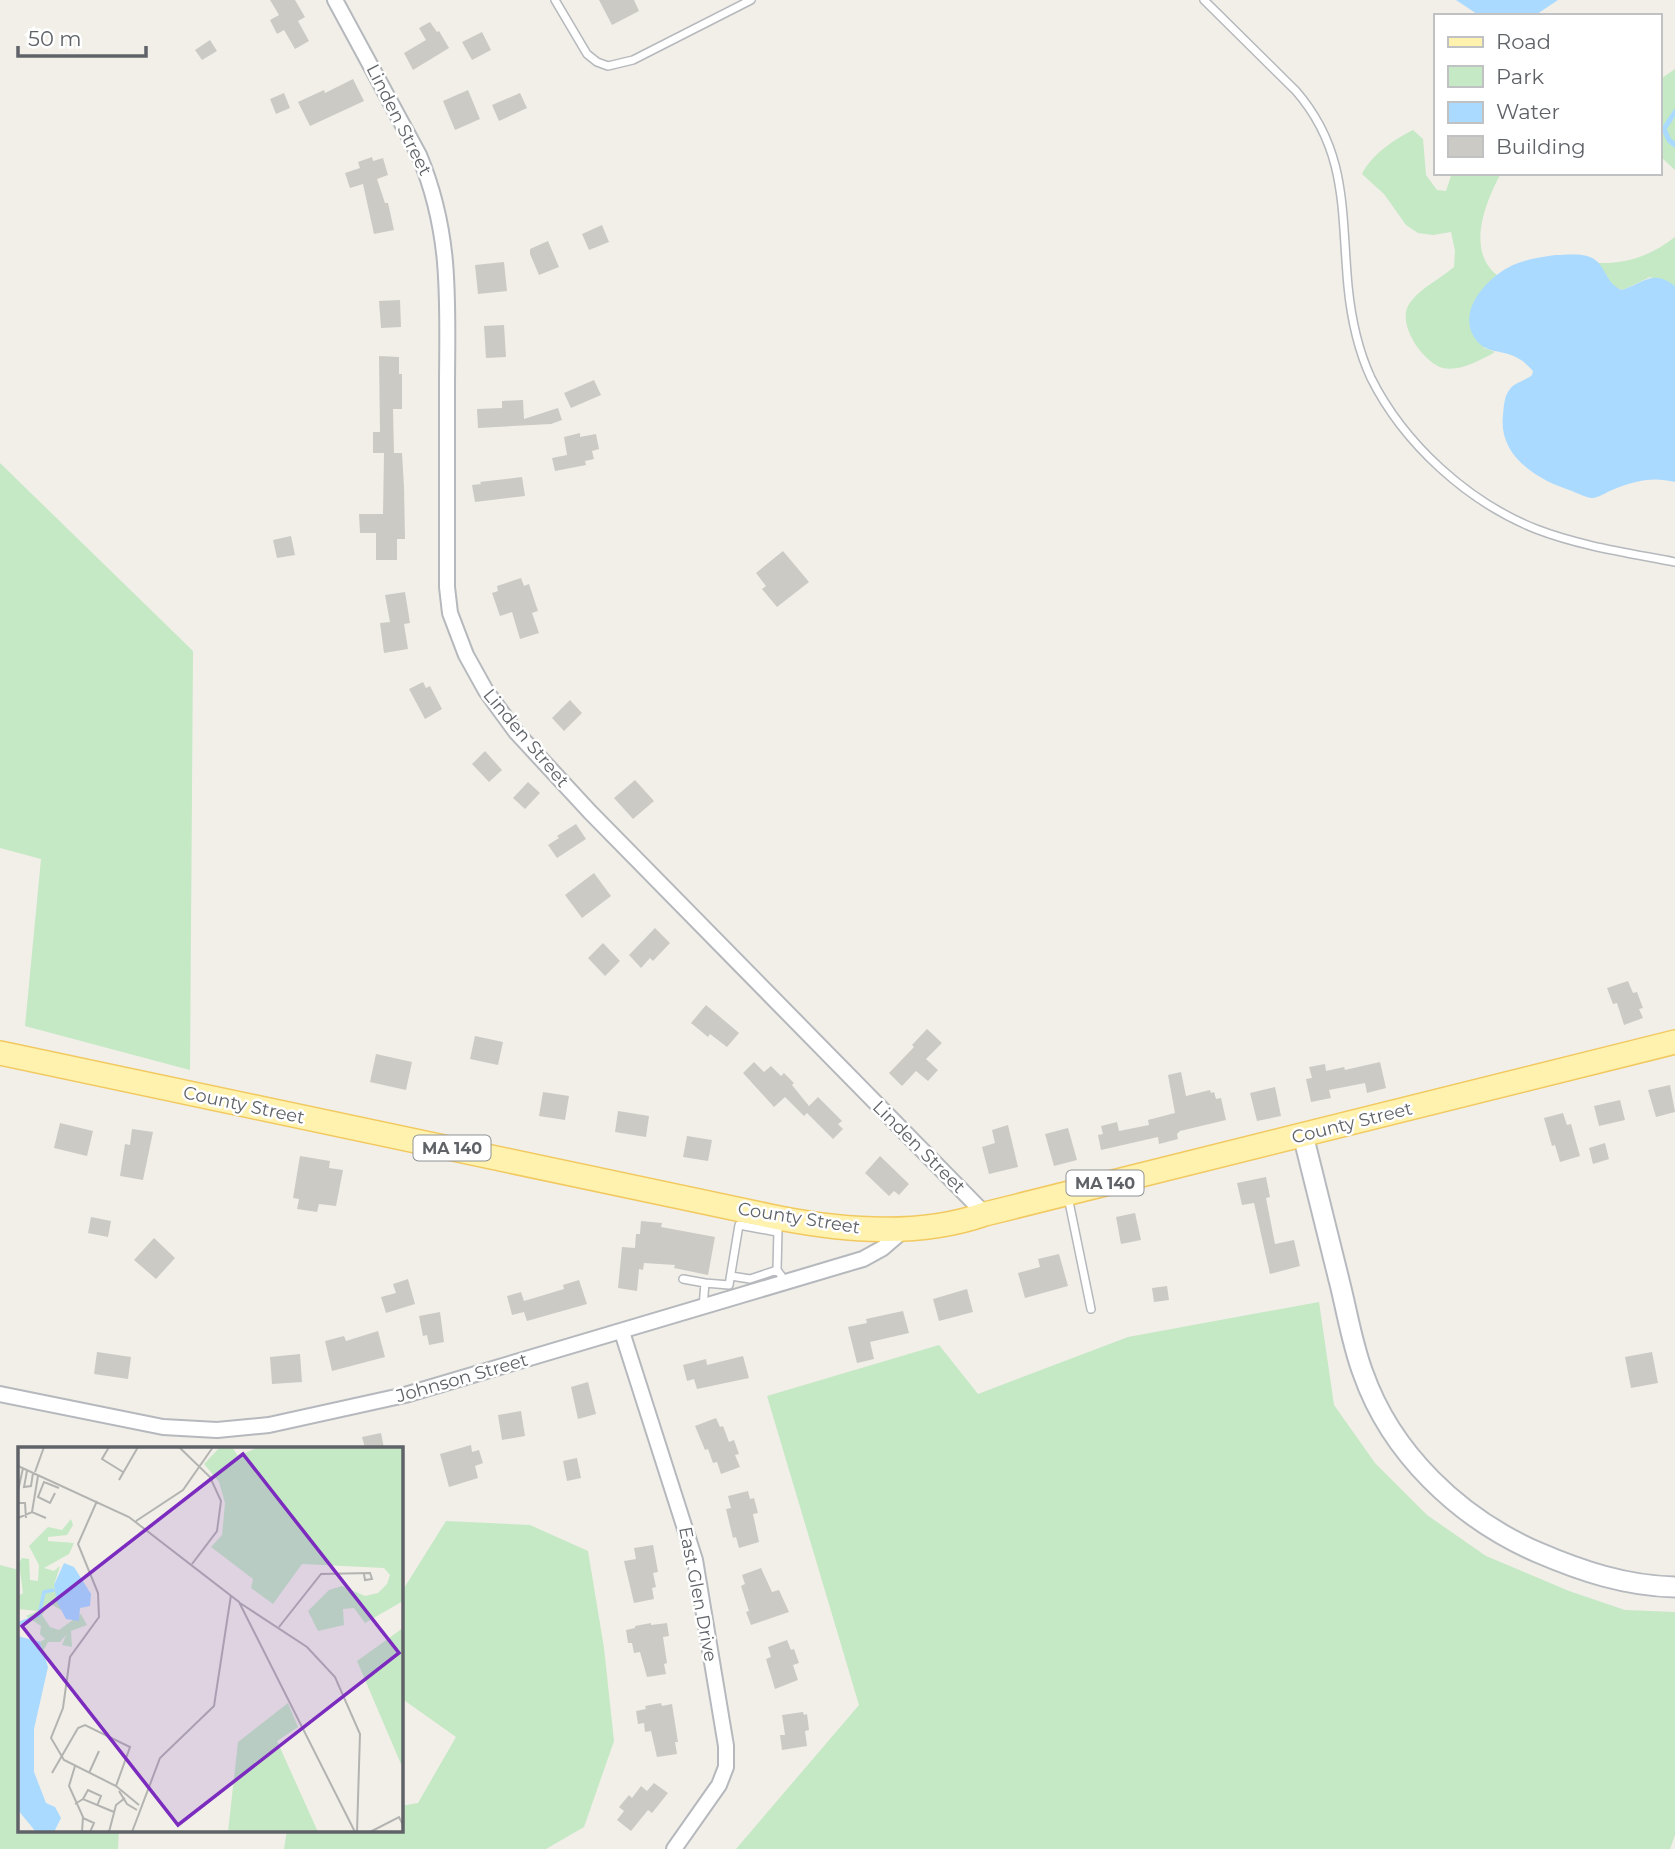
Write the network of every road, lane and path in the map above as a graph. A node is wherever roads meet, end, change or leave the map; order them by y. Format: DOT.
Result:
graph roads {
  1 [pos="335,0"];
  2 [pos="555,0"];
  3 [pos="751,0"];
  4 [pos="1204,0"];
  5 [pos="1675,562"];
  6 [pos="1675,1042"];
  7 [pos="0,1053"];
  8 [pos="1303,1135"];
  9 [pos="1067,1193"];
  10 [pos="985,1214"];
  11 [pos="778,1225"];
  12 [pos="906,1228"];
  13 [pos="731,1276"];
  14 [pos="781,1276"];
  15 [pos="682,1279"];
  16 [pos="705,1283"];
  17 [pos="703,1307"];
  18 [pos="1091,1309"];
  19 [pos="622,1332"];
  20 [pos="0,1394"];
  21 [pos="1675,1587"];
  22 [pos="674,1849"];
  1 -- 10 [label="street, Linden Street"];
  2 -- 3 [label="lane"];
  4 -- 5 [label="lane"];
  6 -- 8 [label="main road, County Street / MA 140"];
  7 -- 11 [label="main road, County Street / MA 140"];
  8 -- 9 [label="main road, County Street / MA 140"];
  8 -- 21 [label="street"];
  9 -- 10 [label="main road, County Street / MA 140"];
  9 -- 18 [label="lane"];
  10 -- 12 [label="main road, County Street / MA 140"];
  11 -- 12 [label="main road, County Street / MA 140"];
  11 -- 13 [label="lane"];
  11 -- 14 [label="lane"];
  12 -- 14 [label="street, Johnson Street"];
  13 -- 14 [label="lane"];
  13 -- 16 [label="lane"];
  14 -- 17 [label="street, Johnson Street"];
  15 -- 16 [label="lane"];
  16 -- 17 [label="lane"];
  17 -- 19 [label="street, Johnson Street"];
  19 -- 20 [label="street, Johnson Street"];
  19 -- 22 [label="street, East Glen Drive"];
}
